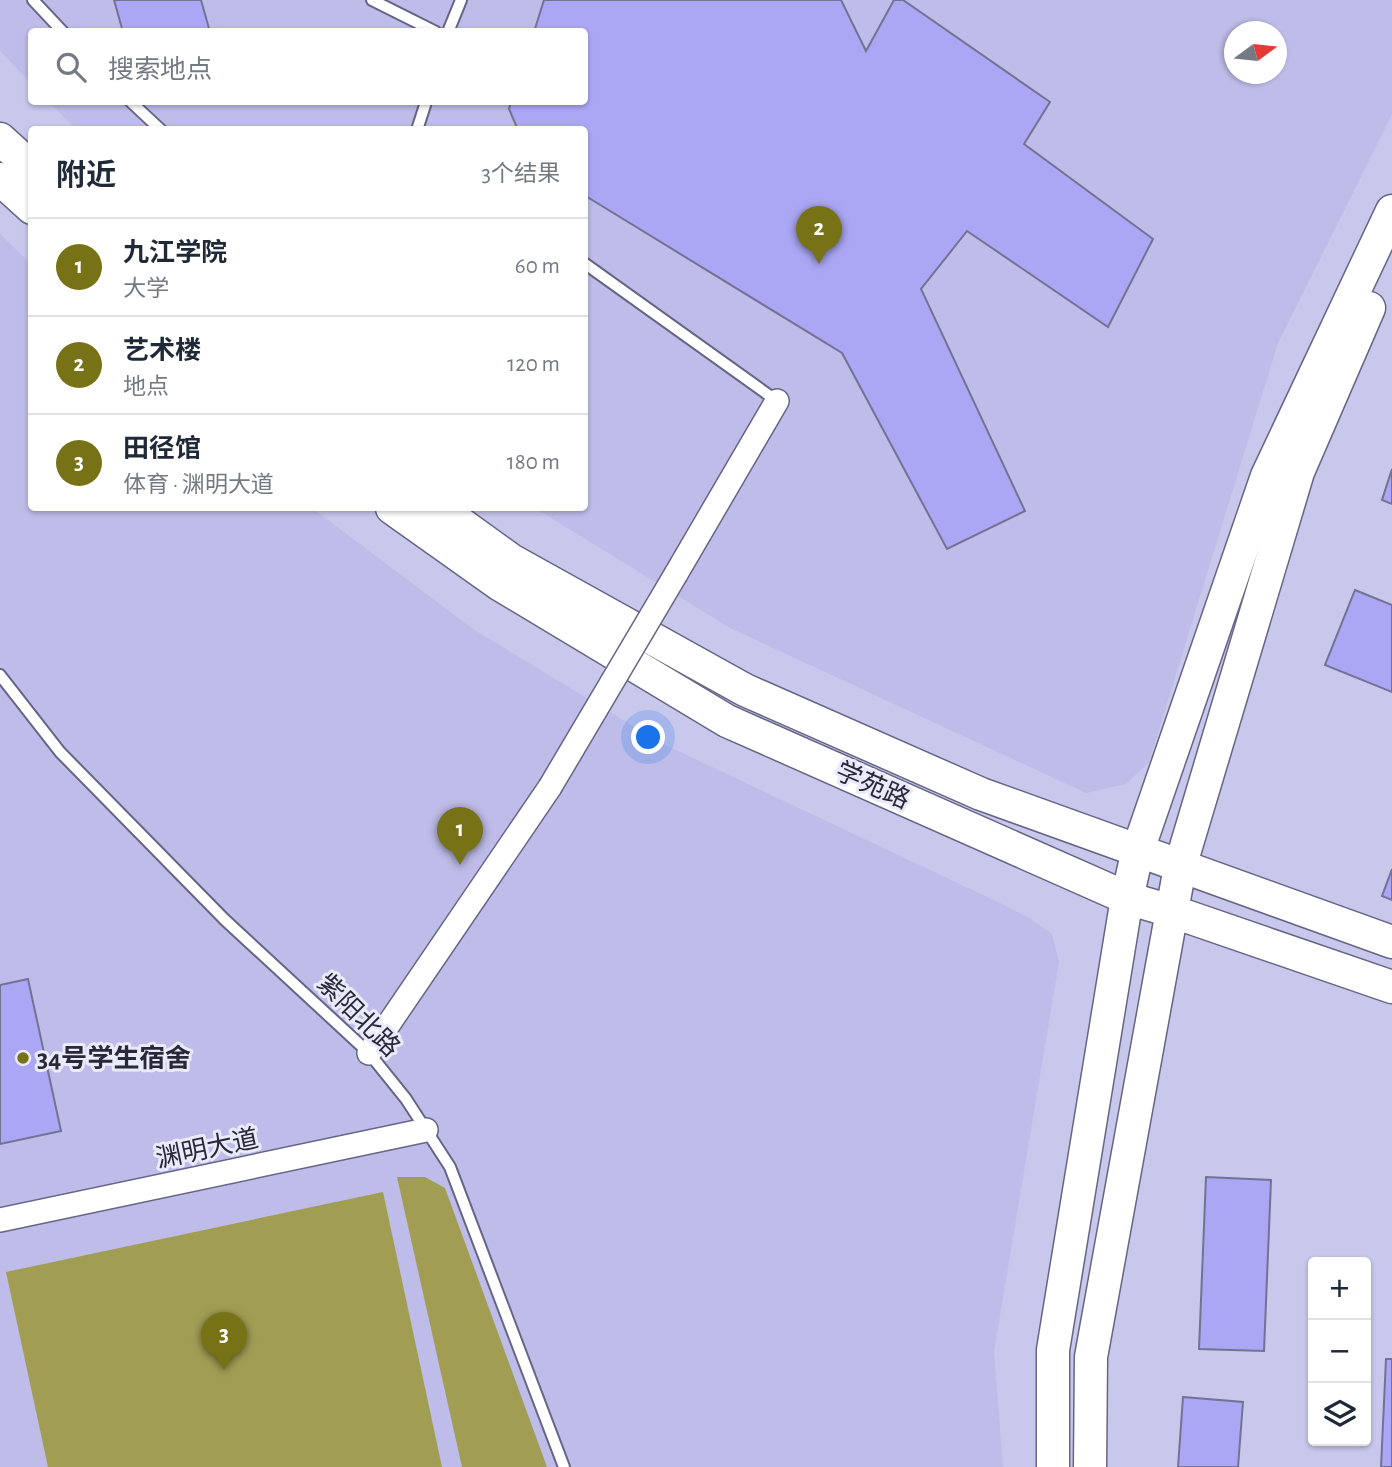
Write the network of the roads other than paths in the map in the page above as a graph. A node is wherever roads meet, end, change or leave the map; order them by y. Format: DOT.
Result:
graph roads {
  1 [pos="33,0"];
  2 [pos="372,0"];
  3 [pos="461,0"];
  4 [pos="59,28"];
  5 [pos="428,28"];
  6 [pos="450,28"];
  7 [pos="134,105"];
  8 [pos="425,105"];
  9 [pos="157,126"];
  10 [pos="417,126"];
  11 [pos="0,139"];
  12 [pos="28,164"];
  13 [pos="0,178"];
  14 [pos="28,204"];
  15 [pos="1392,211"];
  16 [pos="1392,258"];
  17 [pos="588,266"];
  18 [pos="777,401"];
  19 [pos="396,511"];
  20 [pos="443,511"];
  21 [pos="0,676"];
  22 [pos="1138,850"];
  23 [pos="1180,867"];
  24 [pos="1127,898"];
  25 [pos="1171,911"];
  26 [pos="1392,942"];
  27 [pos="1392,987"];
  28 [pos="369,1053"];
  29 [pos="426,1130"];
  30 [pos="0,1220"];
  31 [pos="564,1467"];
  32 [pos="1053,1467"];
  33 [pos="1090,1467"];
  1 -- 4 [label="lane"];
  2 -- 5 [label="lane"];
  3 -- 6 [label="lane"];
  7 -- 9 [label="lane"];
  8 -- 10 [label="lane"];
  11 -- 12 [label="street"];
  13 -- 14 [label="street"];
  15 -- 22 [label="street"];
  16 -- 23 [label="street"];
  17 -- 18 [label="lane"];
  18 -- 28 [label="street, bridge"];
  19 -- 24 [label="street, 学苑路"];
  20 -- 22 [label="street, 学苑路"];
  21 -- 28 [label="lane, 紫阳北路"];
  22 -- 23 [label="street, 学苑路"];
  22 -- 24 [label="street"];
  23 -- 25 [label="street"];
  23 -- 26 [label="street, 学苑路"];
  24 -- 25 [label="street, 学苑路"];
  24 -- 32 [label="street"];
  25 -- 27 [label="street, 学苑路"];
  25 -- 33 [label="street"];
  28 -- 29 [label="lane, 紫阳北路"];
  29 -- 30 [label="street, 渊明大道"];
  29 -- 31 [label="lane, 紫阳北路"];
}
